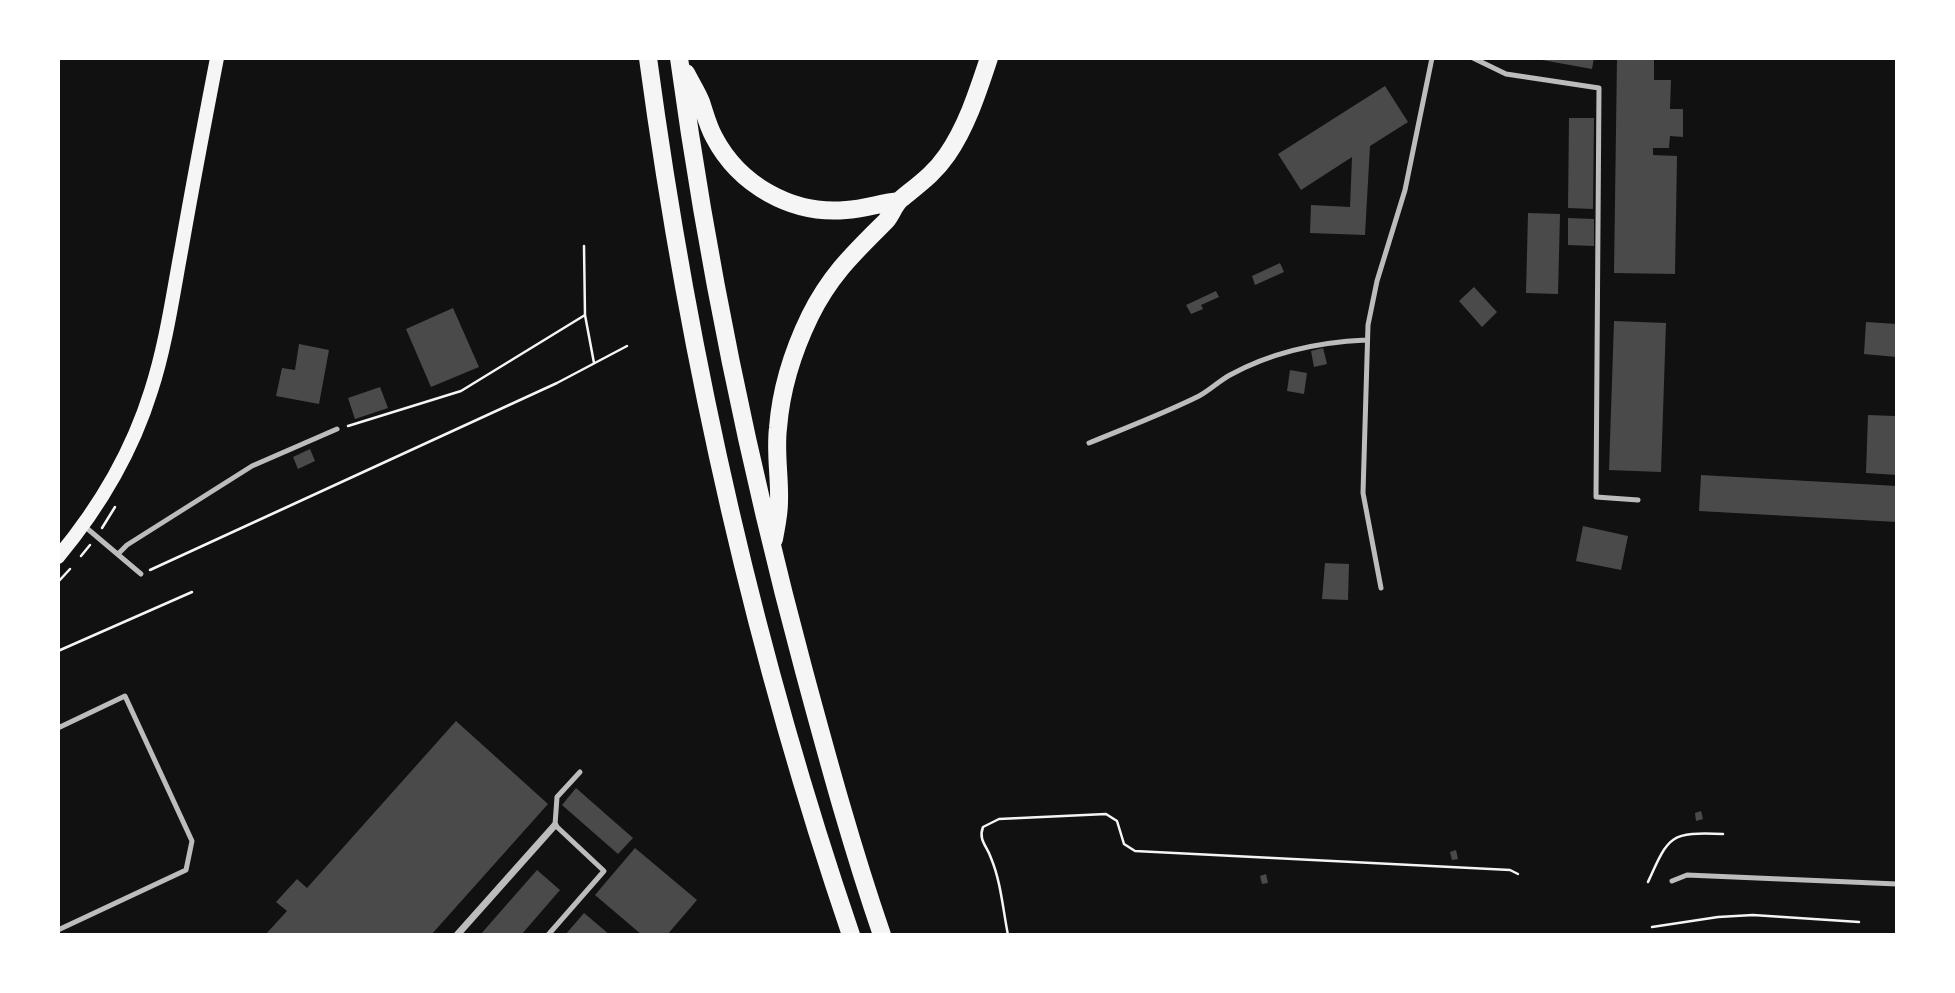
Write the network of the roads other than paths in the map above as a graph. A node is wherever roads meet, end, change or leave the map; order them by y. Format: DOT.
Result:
graph roads {
  1 [pos="217,58"];
  2 [pos="648,58"];
  3 [pos="989,58"];
  4 [pos="1432,58"];
  5 [pos="1473,58"];
  6 [pos="679,60"];
  7 [pos="899,201"];
  8 [pos="1366,340"];
  9 [pos="337,429"];
  10 [pos="1089,443"];
  11 [pos="1638,500"];
  12 [pos="83,525"];
  13 [pos="773,550"];
  14 [pos="119,553"];
  15 [pos="58,557"];
  16 [pos="141,574"];
  17 [pos="1381,588"];
  18 [pos="58,728"];
  19 [pos="580,772"];
  20 [pos="555,825"];
  21 [pos="1672,881"];
  22 [pos="1897,884"];
  23 [pos="58,930"];
  24 [pos="457,935"];
  25 [pos="548,935"];
  26 [pos="851,935"];
  27 [pos="882,935"];
  1 -- 12 [label="main road"];
  2 -- 26 [label="highway"];
  3 -- 7 [label="highway"];
  4 -- 8 [label="lane"];
  5 -- 11 [label="lane"];
  6 -- 7 [label="highway"];
  6 -- 13 [label="highway"];
  7 -- 13 [label="highway"];
  8 -- 10 [label="lane"];
  8 -- 17 [label="lane"];
  9 -- 14 [label="lane"];
  12 -- 14 [label="lane"];
  12 -- 15 [label="main road"];
  13 -- 27 [label="highway"];
  14 -- 16 [label="lane"];
  18 -- 23 [label="lane"];
  19 -- 20 [label="lane"];
  20 -- 24 [label="street"];
  20 -- 25 [label="lane"];
  21 -- 22 [label="lane"];
}
